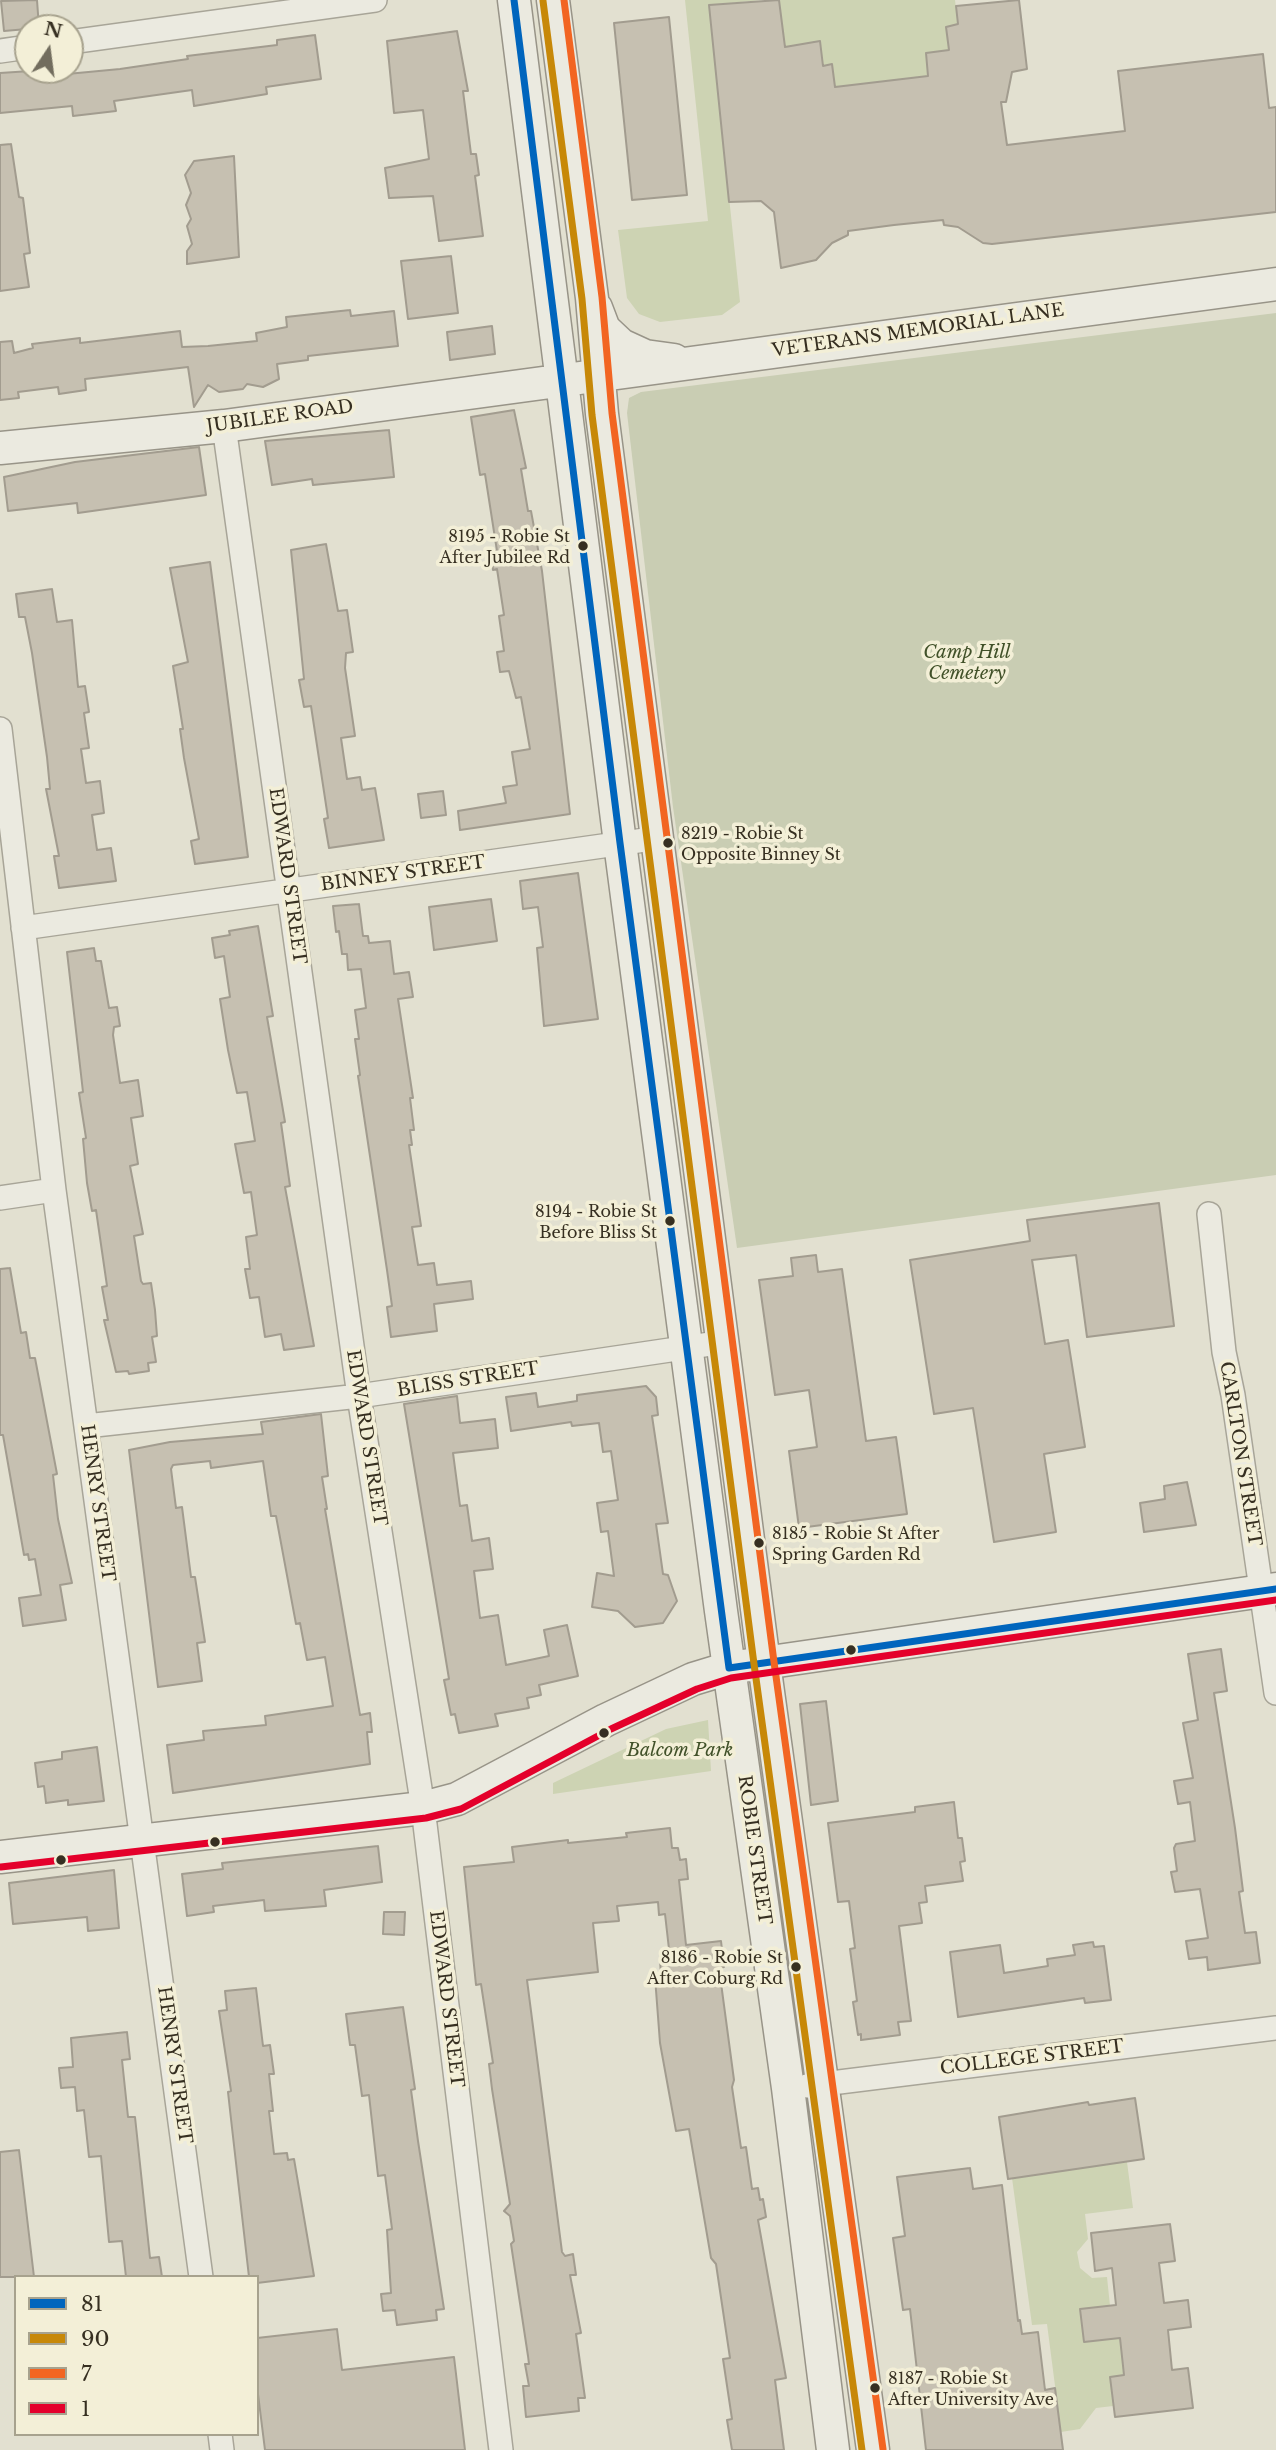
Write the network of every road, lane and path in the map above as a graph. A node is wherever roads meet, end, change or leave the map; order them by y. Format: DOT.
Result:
graph roads {
  1 [pos="375,0"];
  2 [pos="514,0"];
  3 [pos="553,0"];
  4 [pos="84,40"];
  5 [pos="1276,284"];
  6 [pos="592,298"];
  7 [pos="700,363"];
  8 [pos="599,374"];
  9 [pos="560,379"];
  10 [pos="223,426"];
  11 [pos="0,448"];
  12 [pos="0,729"];
  13 [pos="659,838"];
  14 [pos="620,843"];
  15 [pos="290,890"];
  16 [pos="23,928"];
  17 [pos="54,1190"];
  18 [pos="0,1198"];
  19 [pos="1209,1214"];
  20 [pos="724,1342"];
  21 [pos="685,1347"];
  22 [pos="359,1396"];
  23 [pos="86,1426"];
  24 [pos="1269,1590"];
  25 [pos="764,1663"];
  26 [pos="729,1668"];
  27 [pos="1276,1693"];
  28 [pos="422,1808"];
  29 [pos="144,1841"];
  30 [pos="0,1857"];
  31 [pos="1276,2028"];
  32 [pos="825,2084"];
  33 [pos="788,2088"];
  34 [pos="201,2275"];
  35 [pos="501,2450"];
  36 [pos="833,2450"];
  37 [pos="873,2450"];
  1 -- 4 [label="street"];
  2 -- 9 [label="main road, ROBIE STREET"];
  3 -- 6 [label="main road, ROBIE STREET"];
  5 -- 7 [label="main road, VETERANS MEMORIAL LANE"];
  6 -- 7 [label="main road"];
  6 -- 8 [label="main road, ROBIE STREET"];
  7 -- 8 [label="main road, VETERANS MEMORIAL LANE"];
  8 -- 9 [label="main road, VETERANS MEMORIAL LANE"];
  8 -- 13 [label="main road, ROBIE STREET"];
  9 -- 10 [label="main road, JUBILEE ROAD"];
  9 -- 14 [label="main road, ROBIE STREET"];
  10 -- 11 [label="main road, JUBILEE ROAD"];
  10 -- 15 [label="street, EDWARD STREET"];
  12 -- 16 [label="street, HENRY STREET"];
  13 -- 14 [label="street, BINNEY STREET"];
  13 -- 20 [label="main road, ROBIE STREET"];
  14 -- 15 [label="street, BINNEY STREET"];
  14 -- 21 [label="main road, ROBIE STREET"];
  15 -- 16 [label="street, BINNEY STREET"];
  15 -- 22 [label="street, EDWARD STREET"];
  16 -- 17 [label="street, HENRY STREET"];
  17 -- 18 [label="street"];
  17 -- 23 [label="street, HENRY STREET"];
  19 -- 24 [label="street, CARLTON STREET"];
  20 -- 21 [label="street, BLISS STREET"];
  20 -- 25 [label="main road, ROBIE STREET"];
  21 -- 22 [label="street, BLISS STREET"];
  21 -- 26 [label="main road, ROBIE STREET"];
  22 -- 23 [label="street, BLISS STREET"];
  22 -- 28 [label="street, EDWARD STREET"];
  23 -- 29 [label="street, HENRY STREET"];
  24 -- 25 [label="main road"];
  24 -- 27 [label="street, CARLTON STREET"];
  25 -- 26 [label="main road"];
  25 -- 32 [label="main road, ROBIE STREET"];
  26 -- 28 [label="main road"];
  26 -- 33 [label="main road, ROBIE STREET"];
  28 -- 29 [label="main road"];
  28 -- 35 [label="street, EDWARD STREET"];
  29 -- 30 [label="main road"];
  29 -- 34 [label="street, HENRY STREET"];
  31 -- 32 [label="street, COLLEGE STREET"];
  32 -- 33 [label="street, COLLEGE STREET"];
  32 -- 37 [label="main road, ROBIE STREET"];
  33 -- 36 [label="main road, ROBIE STREET"];
}
